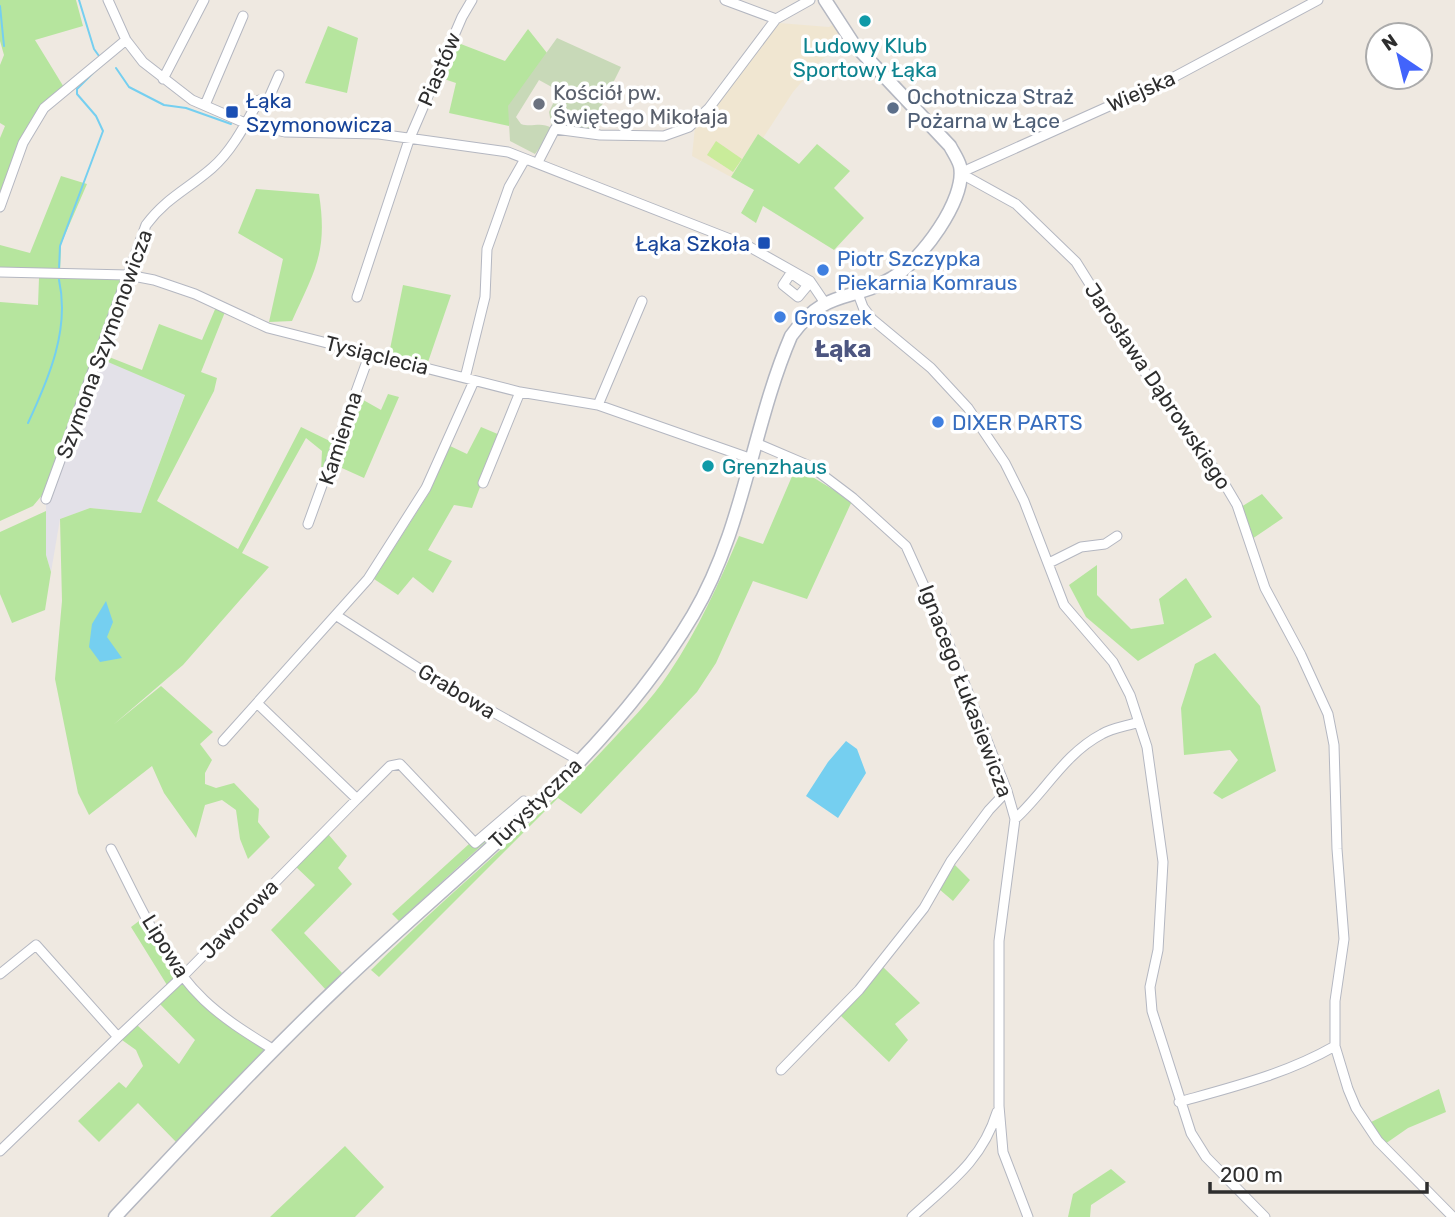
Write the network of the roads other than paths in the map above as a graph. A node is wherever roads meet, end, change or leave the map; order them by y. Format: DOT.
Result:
graph roads {
  1 [pos="108,0"];
  2 [pos="204,0"];
  3 [pos="472,0"];
  4 [pos="725,0"];
  5 [pos="810,0"];
  6 [pos="825,0"];
  7 [pos="1318,0"];
  8 [pos="243,16"];
  9 [pos="776,19"];
  10 [pos="126,40"];
  11 [pos="279,75"];
  12 [pos="163,79"];
  13 [pos="205,105"];
  14 [pos="246,123"];
  15 [pos="409,140"];
  16 [pos="525,159"];
  17 [pos="538,162"];
  18 [pos="960,173"];
  19 [pos="2,195"];
  20 [pos="0,207"];
  21 [pos="0,272"];
  22 [pos="128,275"];
  23 [pos="857,291"];
  24 [pos="357,297"];
  25 [pos="642,301"];
  26 [pos="824,303"];
  27 [pos="370,353"];
  28 [pos="470,379"];
  29 [pos="520,392"];
  30 [pos="598,405"];
  31 [pos="756,443"];
  32 [pos="752,459"];
  33 [pos="483,483"];
  34 [pos="46,499"];
  35 [pos="309,524"];
  36 [pos="1117,536"];
  37 [pos="1049,563"];
  38 [pos="338,616"];
  39 [pos="258,704"];
  40 [pos="1139,722"];
  41 [pos="223,741"];
  42 [pos="580,761"];
  43 [pos="1007,791"];
  44 [pos="356,799"];
  45 [pos="531,808"];
  46 [pos="1015,820"];
  47 [pos="111,849"];
  48 [pos="0,974"];
  49 [pos="183,976"];
  50 [pos="118,1037"];
  51 [pos="1335,1046"];
  52 [pos="274,1050"];
  53 [pos="781,1070"];
  54 [pos="1179,1102"];
  55 [pos="999,1106"];
  56 [pos="0,1151"];
  57 [pos="115,1217"];
  58 [pos="912,1217"];
  59 [pos="1028,1217"];
  60 [pos="1265,1217"];
  61 [pos="1452,1217"];
  1 -- 10 [label="street"];
  2 -- 12 [label="street"];
  3 -- 15 [label="street, Piastów"];
  4 -- 9 [label="street"];
  5 -- 9 [label="street"];
  6 -- 18 [label="main road"];
  7 -- 18 [label="street, Wiejska"];
  8 -- 13 [label="street"];
  9 -- 17 [label="street"];
  10 -- 12 [label="street"];
  10 -- 19 [label="street"];
  11 -- 14 [label="street, Szymona Szymonowicza"];
  12 -- 13 [label="street"];
  13 -- 14 [label="street"];
  14 -- 15 [label="street"];
  14 -- 22 [label="street, Szymona Szymonowicza"];
  15 -- 16 [label="street"];
  15 -- 24 [label="street, Piastów"];
  16 -- 17 [label="street"];
  16 -- 28 [label="street"];
  17 -- 26 [label="street"];
  18 -- 23 [label="main road"];
  18 -- 51 [label="street, Jarosława Dąbrowskiego"];
  19 -- 20 [label="street"];
  21 -- 22 [label="street, Tysiąclecia"];
  22 -- 27 [label="street, Tysiąclecia"];
  22 -- 34 [label="street, Szymona Szymonowicza"];
  23 -- 26 [label="main road"];
  23 -- 37 [label="street"];
  25 -- 30 [label="street"];
  26 -- 31 [label="main road, Turystyczna"];
  27 -- 28 [label="street, Tysiąclecia"];
  27 -- 35 [label="street, Kamienna"];
  28 -- 29 [label="street, Tysiąclecia"];
  28 -- 38 [label="street"];
  29 -- 30 [label="street, Tysiąclecia"];
  29 -- 33 [label="street"];
  30 -- 32 [label="street, Tysiąclecia"];
  31 -- 32 [label="main road, Turystyczna"];
  31 -- 43 [label="street, Ignacego Łukasiewicza"];
  32 -- 42 [label="main road, Turystyczna"];
  36 -- 37 [label="street"];
  37 -- 40 [label="street"];
  38 -- 39 [label="street"];
  38 -- 42 [label="street, Grabowa"];
  39 -- 41 [label="street"];
  39 -- 44 [label="street"];
  40 -- 46 [label="street"];
  40 -- 54 [label="street"];
  42 -- 45 [label="main road, Turystyczna"];
  43 -- 46 [label="street, Ignacego Łukasiewicza"];
  43 -- 53 [label="street"];
  44 -- 45 [label="street, Jaworowa"];
  44 -- 49 [label="street, Jaworowa"];
  45 -- 52 [label="main road, Turystyczna"];
  46 -- 55 [label="street, Ignacego Łukasiewicza"];
  47 -- 49 [label="street, Lipowa"];
  48 -- 50 [label="street"];
  49 -- 50 [label="street, Jaworowa"];
  49 -- 52 [label="street, Lipowa"];
  50 -- 56 [label="street, Jaworowa"];
  51 -- 54 [label="street"];
  51 -- 61 [label="street"];
  52 -- 57 [label="main road, Turystyczna"];
  54 -- 60 [label="street"];
  55 -- 58 [label="street, Ignacego Łukasiewicza"];
  55 -- 59 [label="street, Ignacego Łukasiewicza"];
}
